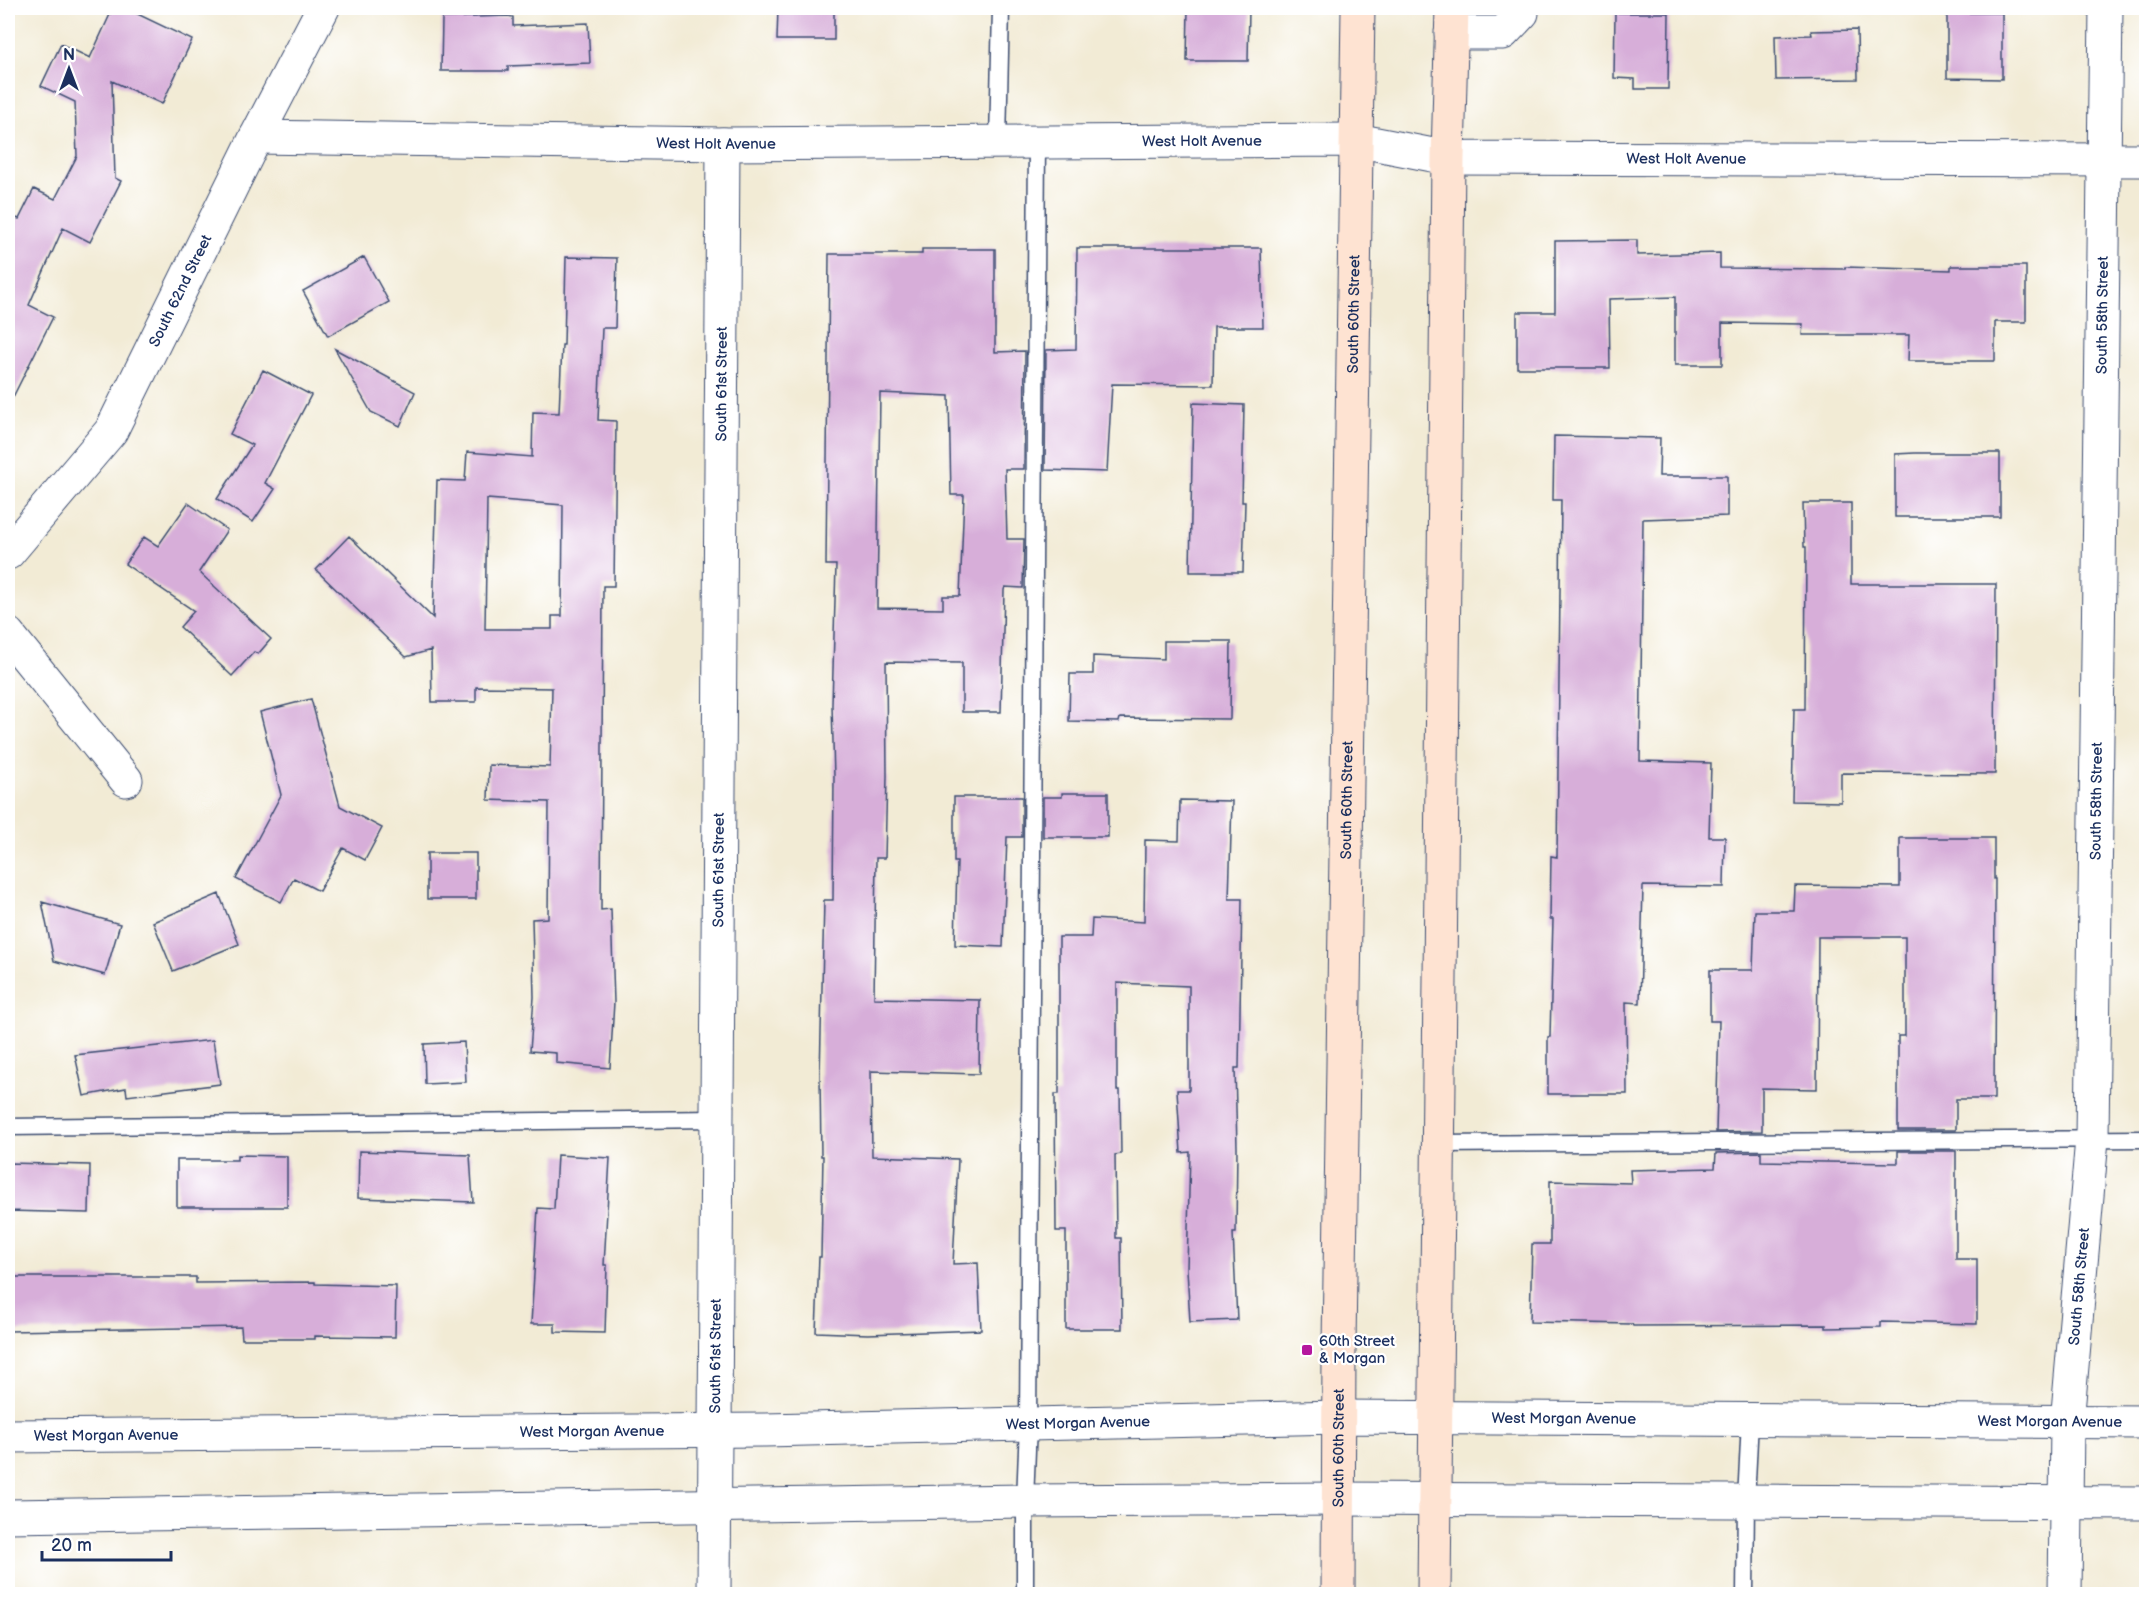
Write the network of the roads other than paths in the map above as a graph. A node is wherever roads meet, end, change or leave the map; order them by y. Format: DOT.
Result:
graph roads {
  1 [pos="323,8"];
  2 [pos="1001,8"];
  3 [pos="1358,8"];
  4 [pos="1522,8"];
  5 [pos="2106,8"];
  6 [pos="1452,20"];
  7 [pos="256,137"];
  8 [pos="1356,140"];
  9 [pos="998,142"];
  10 [pos="1037,142"];
  11 [pos="723,144"];
  12 [pos="1448,158"];
  13 [pos="2104,159"];
  14 [pos="2146,160"];
  15 [pos="8,553"];
  16 [pos="8,634"];
  17 [pos="126,780"];
  18 [pos="716,1119"];
  19 [pos="8,1127"];
  20 [pos="2092,1139"];
  21 [pos="2146,1139"];
  22 [pos="1438,1144"];
  23 [pos="1339,1417"];
  24 [pos="1435,1417"];
  25 [pos="1750,1420"];
  26 [pos="2146,1422"];
  27 [pos="2067,1423"];
  28 [pos="1028,1424"];
  29 [pos="714,1431"];
  30 [pos="8,1436"];
  31 [pos="1339,1499"];
  32 [pos="1434,1499"];
  33 [pos="1025,1501"];
  34 [pos="1746,1501"];
  35 [pos="2146,1503"];
  36 [pos="2066,1504"];
  37 [pos="713,1506"];
  38 [pos="8,1516"];
  39 [pos="714,1594"];
  40 [pos="1025,1594"];
  41 [pos="1338,1594"];
  42 [pos="1434,1594"];
  43 [pos="1745,1594"];
  44 [pos="2065,1594"];
  1 -- 7 [label="street, South 62nd Street"];
  2 -- 9 [label="lane"];
  3 -- 8 [label="main road, South 60th Street"];
  4 -- 6 [label="street"];
  5 -- 13 [label="street, South 58th Street"];
  6 -- 12 [label="main road"];
  7 -- 11 [label="street, West Holt Avenue"];
  7 -- 15 [label="street, South 62nd Street"];
  8 -- 10 [label="street, West Holt Avenue"];
  8 -- 12 [label="street, West Holt Avenue"];
  8 -- 23 [label="main road, South 60th Street"];
  9 -- 10 [label="street, West Holt Avenue"];
  9 -- 11 [label="street, West Holt Avenue"];
  10 -- 28 [label="lane"];
  11 -- 18 [label="street, South 61st Street"];
  12 -- 13 [label="street, West Holt Avenue"];
  12 -- 22 [label="main road"];
  13 -- 14 [label="street, West Holt Avenue"];
  13 -- 20 [label="street, South 58th Street"];
  16 -- 17 [label="street"];
  18 -- 19 [label="lane"];
  18 -- 29 [label="street, South 61st Street"];
  20 -- 21 [label="lane"];
  20 -- 22 [label="lane"];
  20 -- 27 [label="street, South 58th Street"];
  22 -- 24 [label="main road"];
  23 -- 24 [label="street, West Morgan Avenue"];
  23 -- 28 [label="street, West Morgan Avenue"];
  23 -- 31 [label="main road, South 60th Street"];
  24 -- 25 [label="street, West Morgan Avenue"];
  24 -- 32 [label="main road"];
  25 -- 27 [label="street, West Morgan Avenue"];
  25 -- 34 [label="lane"];
  26 -- 27 [label="street, West Morgan Avenue"];
  27 -- 36 [label="street, South 58th Street"];
  28 -- 29 [label="street, West Morgan Avenue"];
  28 -- 33 [label="lane"];
  29 -- 30 [label="street, West Morgan Avenue"];
  29 -- 37 [label="street, South 61st Street"];
  31 -- 32 [label="street"];
  31 -- 33 [label="street"];
  31 -- 41 [label="main road, South 60th Street"];
  32 -- 34 [label="street"];
  32 -- 42 [label="main road"];
  33 -- 37 [label="street"];
  33 -- 40 [label="lane"];
  34 -- 36 [label="street"];
  34 -- 43 [label="lane"];
  35 -- 36 [label="street"];
  36 -- 44 [label="street, South 58th Street"];
  37 -- 38 [label="street"];
  37 -- 39 [label="street, South 61st Street"];
}
